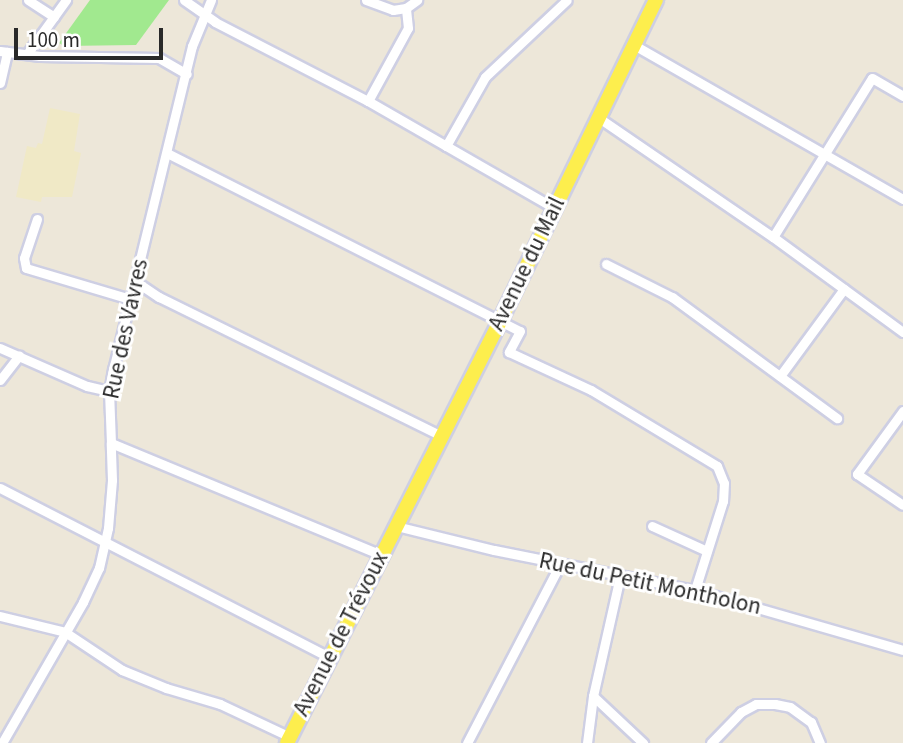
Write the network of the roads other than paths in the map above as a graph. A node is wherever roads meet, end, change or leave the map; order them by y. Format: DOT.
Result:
graph roads {
  1 [pos="28,0"];
  2 [pos="66,0"];
  3 [pos="184,0"];
  4 [pos="211,0"];
  5 [pos="366,0"];
  6 [pos="417,0"];
  7 [pos="567,0"];
  8 [pos="656,0"];
  9 [pos="406,8"];
  10 [pos="203,14"];
  11 [pos="54,17"];
  12 [pos="634,45"];
  13 [pos="4,52"];
  14 [pos="27,54"];
  15 [pos="187,74"];
  16 [pos="0,83"];
  17 [pos="903,96"];
  18 [pos="368,101"];
  19 [pos="599,118"];
  20 [pos="446,146"];
  21 [pos="167,153"];
  22 [pos="825,154"];
  23 [pos="903,199"];
  24 [pos="554,208"];
  25 [pos="37,219"];
  26 [pos="773,237"];
  27 [pos="606,264"];
  28 [pos="135,281"];
  29 [pos="844,289"];
  30 [pos="130,299"];
  31 [pos="500,321"];
  32 [pos="903,332"];
  33 [pos="0,348"];
  34 [pos="19,356"];
  35 [pos="780,376"];
  36 [pos="0,380"];
  37 [pos="109,391"];
  38 [pos="903,411"];
  39 [pos="837,418"];
  40 [pos="442,436"];
  41 [pos="111,443"];
  42 [pos="0,488"];
  43 [pos="903,505"];
  44 [pos="396,526"];
  45 [pos="652,526"];
  46 [pos="107,541"];
  47 [pos="707,551"];
  48 [pos="381,555"];
  49 [pos="560,564"];
  50 [pos="620,576"];
  51 [pos="695,590"];
  52 [pos="0,616"];
  53 [pos="65,632"];
  54 [pos="903,650"];
  55 [pos="329,657"];
  56 [pos="593,696"];
  57 [pos="288,742"];
  58 [pos="2,743"];
  59 [pos="467,743"];
  60 [pos="587,743"];
  61 [pos="643,743"];
  62 [pos="711,743"];
  63 [pos="820,743"];
  1 -- 11 [label="street"];
  2 -- 11 [label="street"];
  3 -- 10 [label="street"];
  4 -- 10 [label="street, Rue des Vavres"];
  5 -- 9 [label="street"];
  6 -- 9 [label="street"];
  7 -- 20 [label="street"];
  8 -- 12 [label="main road, Avenue du Mail"];
  9 -- 18 [label="street"];
  10 -- 15 [label="street, Rue des Vavres"];
  10 -- 18 [label="street"];
  11 -- 14 [label="street"];
  12 -- 19 [label="main road, Avenue du Mail"];
  12 -- 22 [label="street"];
  13 -- 14 [label="street"];
  13 -- 16 [label="street"];
  14 -- 15 [label="street"];
  15 -- 21 [label="street, Rue des Vavres"];
  17 -- 22 [label="street"];
  18 -- 20 [label="street"];
  19 -- 24 [label="main road, Avenue du Mail"];
  19 -- 26 [label="street"];
  20 -- 24 [label="street"];
  21 -- 28 [label="street, Rue des Vavres"];
  21 -- 31 [label="street"];
  22 -- 23 [label="street"];
  22 -- 26 [label="street"];
  24 -- 31 [label="main road, Avenue du Mail"];
  25 -- 30 [label="street"];
  26 -- 29 [label="street"];
  27 -- 35 [label="street"];
  28 -- 30 [label="street, Rue des Vavres"];
  28 -- 40 [label="street"];
  29 -- 32 [label="street"];
  29 -- 35 [label="street"];
  30 -- 37 [label="street, Rue des Vavres"];
  31 -- 40 [label="main road, Avenue du Mail"];
  31 -- 47 [label="street"];
  33 -- 34 [label="street"];
  34 -- 36 [label="street"];
  34 -- 37 [label="street"];
  35 -- 39 [label="street"];
  37 -- 41 [label="street, Rue des Vavres"];
  38 -- 43 [label="street"];
  40 -- 44 [label="main road, Avenue du Mail"];
  41 -- 46 [label="street, Rue des Vavres"];
  41 -- 48 [label="street"];
  42 -- 46 [label="street"];
  44 -- 48 [label="main road, Avenue de Trévoux"];
  44 -- 49 [label="street, Rue du Petit Montholon"];
  45 -- 47 [label="street"];
  46 -- 53 [label="street, Rue des Vavres"];
  46 -- 55 [label="street"];
  47 -- 51 [label="street"];
  48 -- 55 [label="main road, Avenue de Trévoux"];
  49 -- 50 [label="street, Rue du Petit Montholon"];
  49 -- 59 [label="street"];
  50 -- 51 [label="street, Rue du Petit Montholon"];
  50 -- 56 [label="street"];
  51 -- 54 [label="street, Rue du Petit Montholon"];
  52 -- 53 [label="street"];
  53 -- 57 [label="street"];
  53 -- 58 [label="street, Rue des Vavres"];
  55 -- 57 [label="main road, Avenue de Trévoux"];
  56 -- 60 [label="street"];
  56 -- 61 [label="street"];
  62 -- 63 [label="street"];
}
